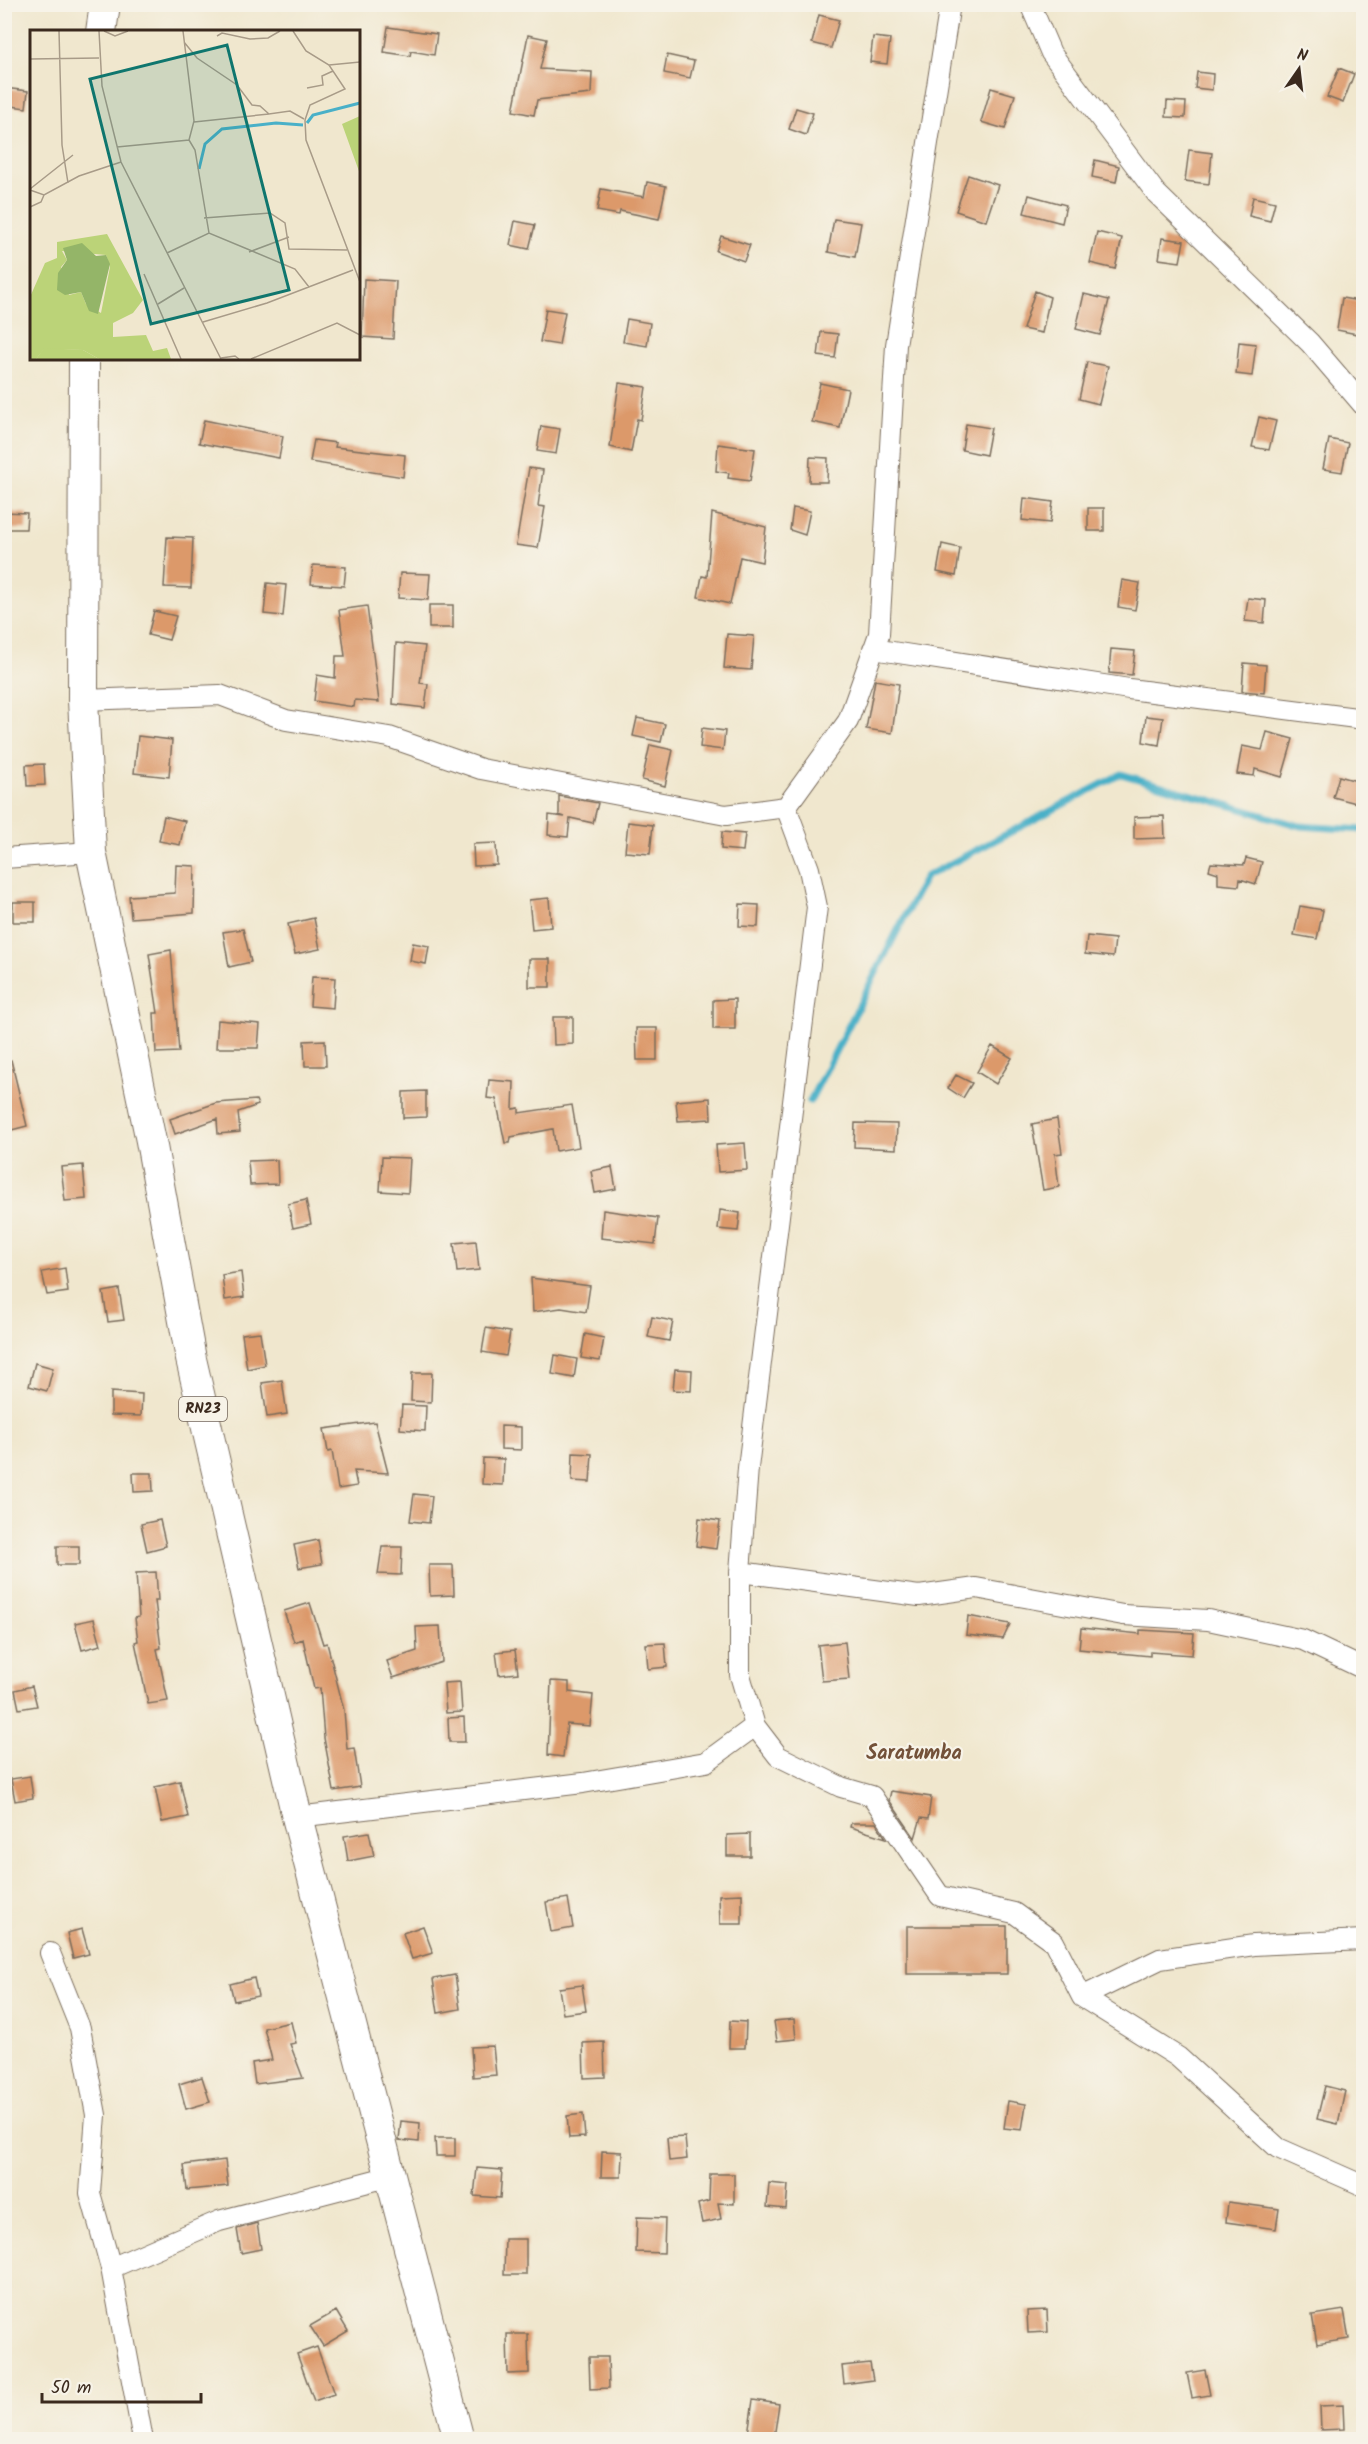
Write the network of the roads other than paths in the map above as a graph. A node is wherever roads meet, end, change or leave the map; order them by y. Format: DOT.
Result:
graph roads {
  1 [pos="105,4"];
  2 [pos="950,4"];
  3 [pos="1030,4"];
  4 [pos="101,30"];
  5 [pos="84,360"];
  6 [pos="1364,406"];
  7 [pos="873,649"];
  8 [pos="83,700"];
  9 [pos="1364,718"];
  10 [pos="786,807"];
  11 [pos="90,852"];
  12 [pos="4,858"];
  13 [pos="740,1572"];
  14 [pos="1364,1669"];
  15 [pos="755,1726"];
  16 [pos="297,1817"];
  17 [pos="1364,1940"];
  18 [pos="51,1953"];
  19 [pos="1082,1997"];
  20 [pos="391,2176"];
  21 [pos="1364,2186"];
  22 [pos="111,2268"];
  23 [pos="143,2439"];
  24 [pos="459,2439"];
  1 -- 4 [label="main road"];
  2 -- 7 [label="street"];
  3 -- 6 [label="street"];
  5 -- 8 [label="main road, RN23"];
  7 -- 9 [label="street"];
  7 -- 10 [label="street"];
  8 -- 10 [label="street"];
  8 -- 11 [label="main road, RN23"];
  10 -- 13 [label="street"];
  11 -- 12 [label="street"];
  11 -- 16 [label="main road, RN23"];
  13 -- 14 [label="street"];
  13 -- 15 [label="street"];
  15 -- 16 [label="street"];
  15 -- 19 [label="street"];
  16 -- 20 [label="main road, RN23"];
  17 -- 19 [label="street"];
  18 -- 22 [label="street"];
  19 -- 21 [label="street"];
  20 -- 22 [label="street"];
  20 -- 24 [label="main road, RN23"];
  22 -- 23 [label="street"];
}
